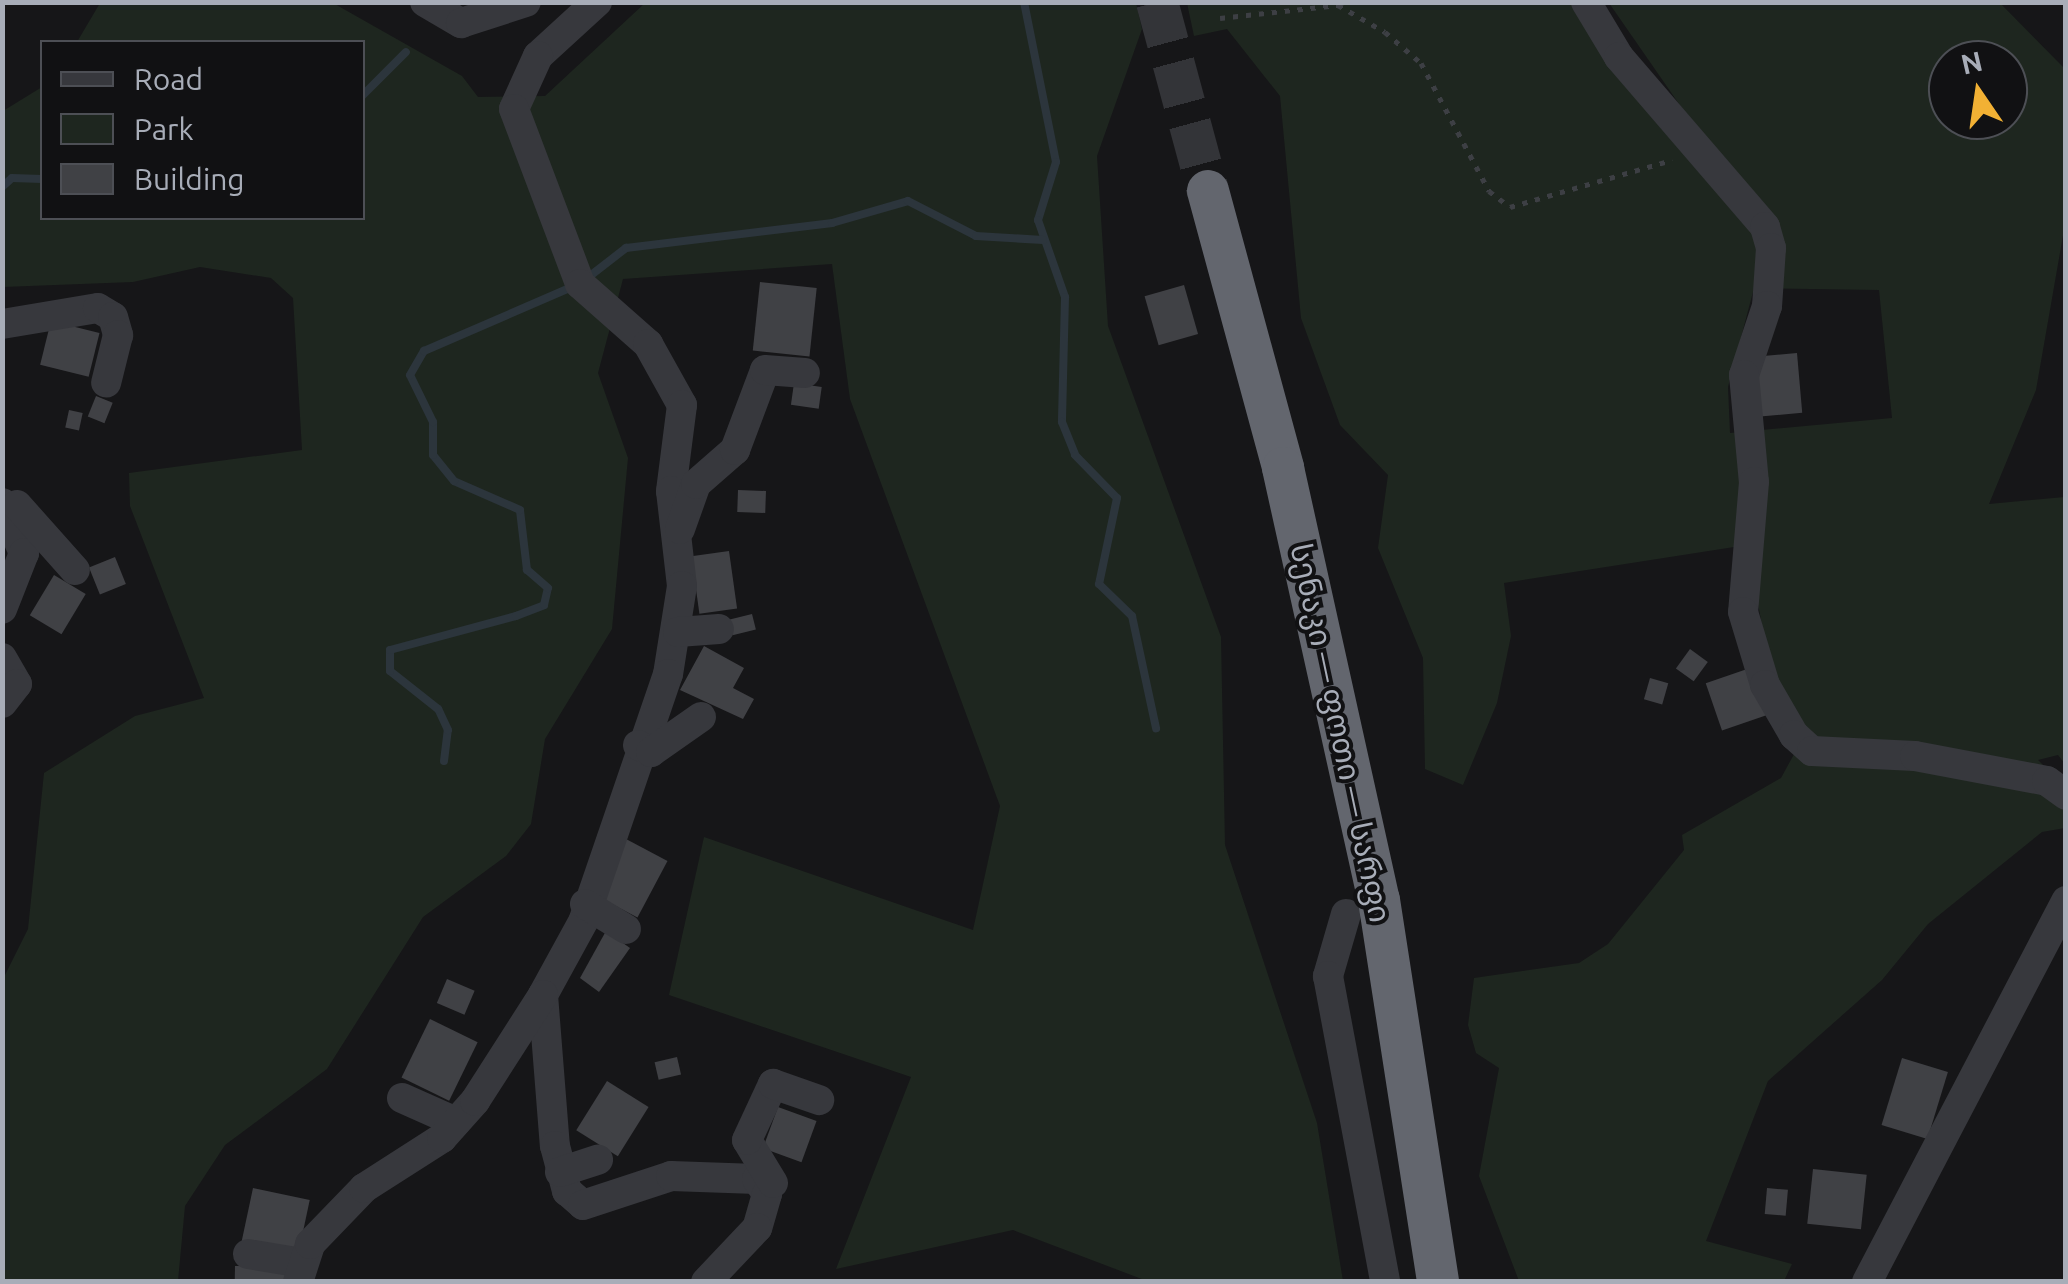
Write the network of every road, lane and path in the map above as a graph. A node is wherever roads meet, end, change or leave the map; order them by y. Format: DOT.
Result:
graph roads {
  1 [pos="426,2"];
  2 [pos="526,2"];
  3 [pos="596,2"];
  4 [pos="1586,2"];
  5 [pos="1220,18"];
  6 [pos="1699,153"];
  7 [pos="1208,191"];
  8 [pos="2,324"];
  9 [pos="805,374"];
  10 [pos="106,382"];
  11 [pos="2,502"];
  12 [pos="676,545"];
  13 [pos="74,570"];
  14 [pos="2,609"];
  15 [pos="719,629"];
  16 [pos="678,632"];
  17 [pos="2,658"];
  18 [pos="2,703"];
  19 [pos="702,717"];
  20 [pos="638,745"];
  21 [pos="2066,795"];
  22 [pos="2066,901"];
  23 [pos="585,904"];
  24 [pos="1346,914"];
  25 [pos="626,930"];
  26 [pos="543,995"];
  27 [pos="402,1098"];
  28 [pos="818,1100"];
  29 [pos="456,1122"];
  30 [pos="598,1160"];
  31 [pos="560,1172"];
  32 [pos="767,1194"];
  33 [pos="248,1254"];
  34 [pos="300,1272"];
  35 [pos="706,1282"];
  36 [pos="1385,1282"];
  37 [pos="1438,1282"];
  38 [pos="1867,1282"];
  1 -- 2 [label="street"];
  3 -- 12 [label="street"];
  4 -- 6 [label="street"];
  5 -- 6 [label="path"];
  6 -- 21 [label="street"];
  7 -- 37 [label="highway, სენაკი — ფოთი — სარფი"];
  8 -- 10 [label="street"];
  9 -- 12 [label="street"];
  11 -- 13 [label="street"];
  11 -- 14 [label="street"];
  12 -- 16 [label="street"];
  15 -- 16 [label="street"];
  16 -- 20 [label="street"];
  17 -- 18 [label="street"];
  19 -- 20 [label="street"];
  20 -- 23 [label="street"];
  22 -- 38 [label="street"];
  23 -- 25 [label="street"];
  23 -- 26 [label="street"];
  24 -- 36 [label="street"];
  26 -- 29 [label="street"];
  26 -- 31 [label="street"];
  27 -- 29 [label="street"];
  28 -- 32 [label="street"];
  29 -- 34 [label="street"];
  30 -- 31 [label="street"];
  31 -- 32 [label="street"];
  32 -- 35 [label="street"];
  33 -- 34 [label="street"];
}
